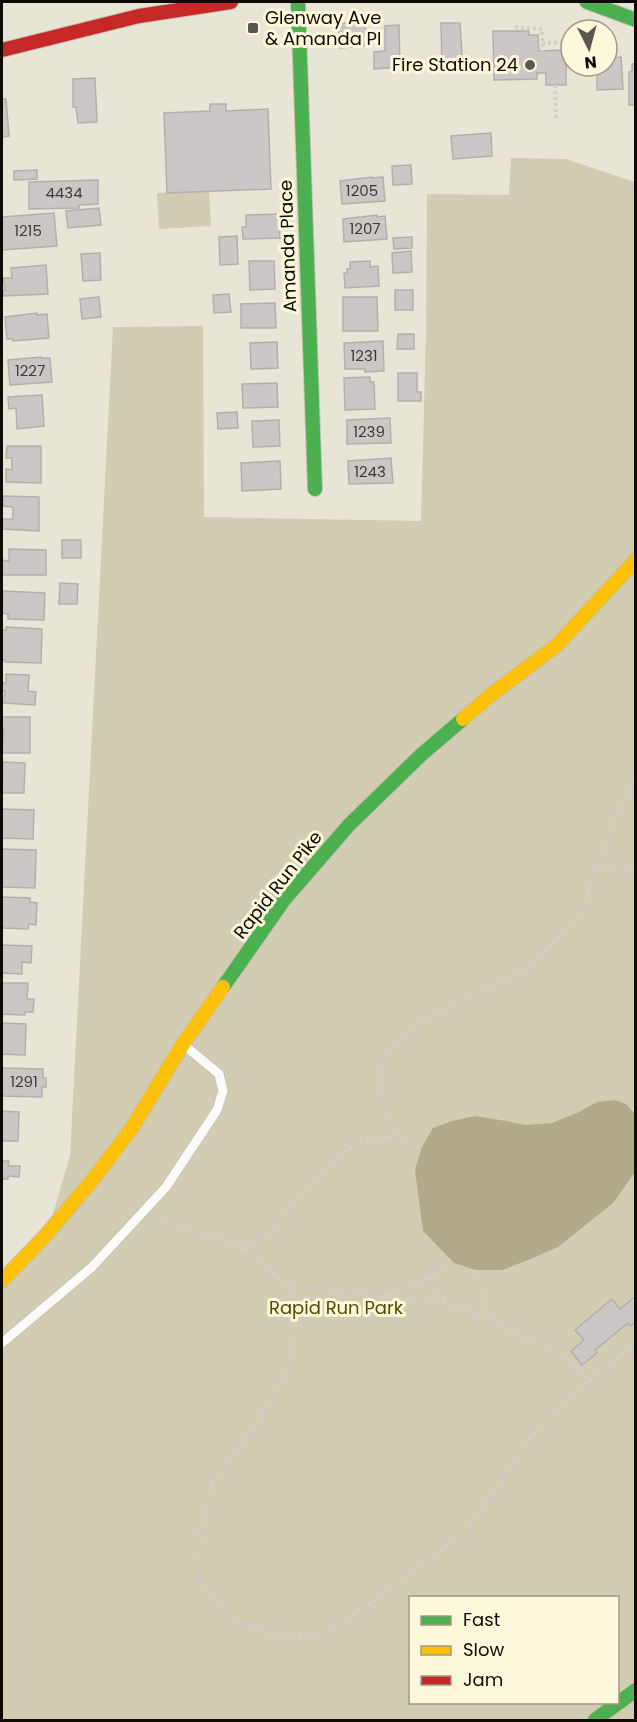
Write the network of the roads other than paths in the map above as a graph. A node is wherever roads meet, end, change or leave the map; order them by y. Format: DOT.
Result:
graph roads {
  1 [pos="231,2"];
  2 [pos="297,2"];
  3 [pos="587,2"];
  4 [pos="636,20"];
  5 [pos="2,50"];
  6 [pos="315,489"];
  7 [pos="636,560"];
  8 [pos="183,1044"];
  9 [pos="2,1281"];
  10 [pos="2,1343"];
  11 [pos="636,1690"];
  12 [pos="619,1702"];
  13 [pos="617,1704"];
  14 [pos="595,1720"];
  1 -- 5 [label="street"];
  2 -- 6 [label="street, Amanda Place"];
  3 -- 4 [label="street"];
  7 -- 8 [label="street, Rapid Run Pike"];
  8 -- 9 [label="street, Rapid Run Pike"];
  8 -- 10 [label="lane"];
  11 -- 12 [label="street"];
  13 -- 14 [label="street"];
}
